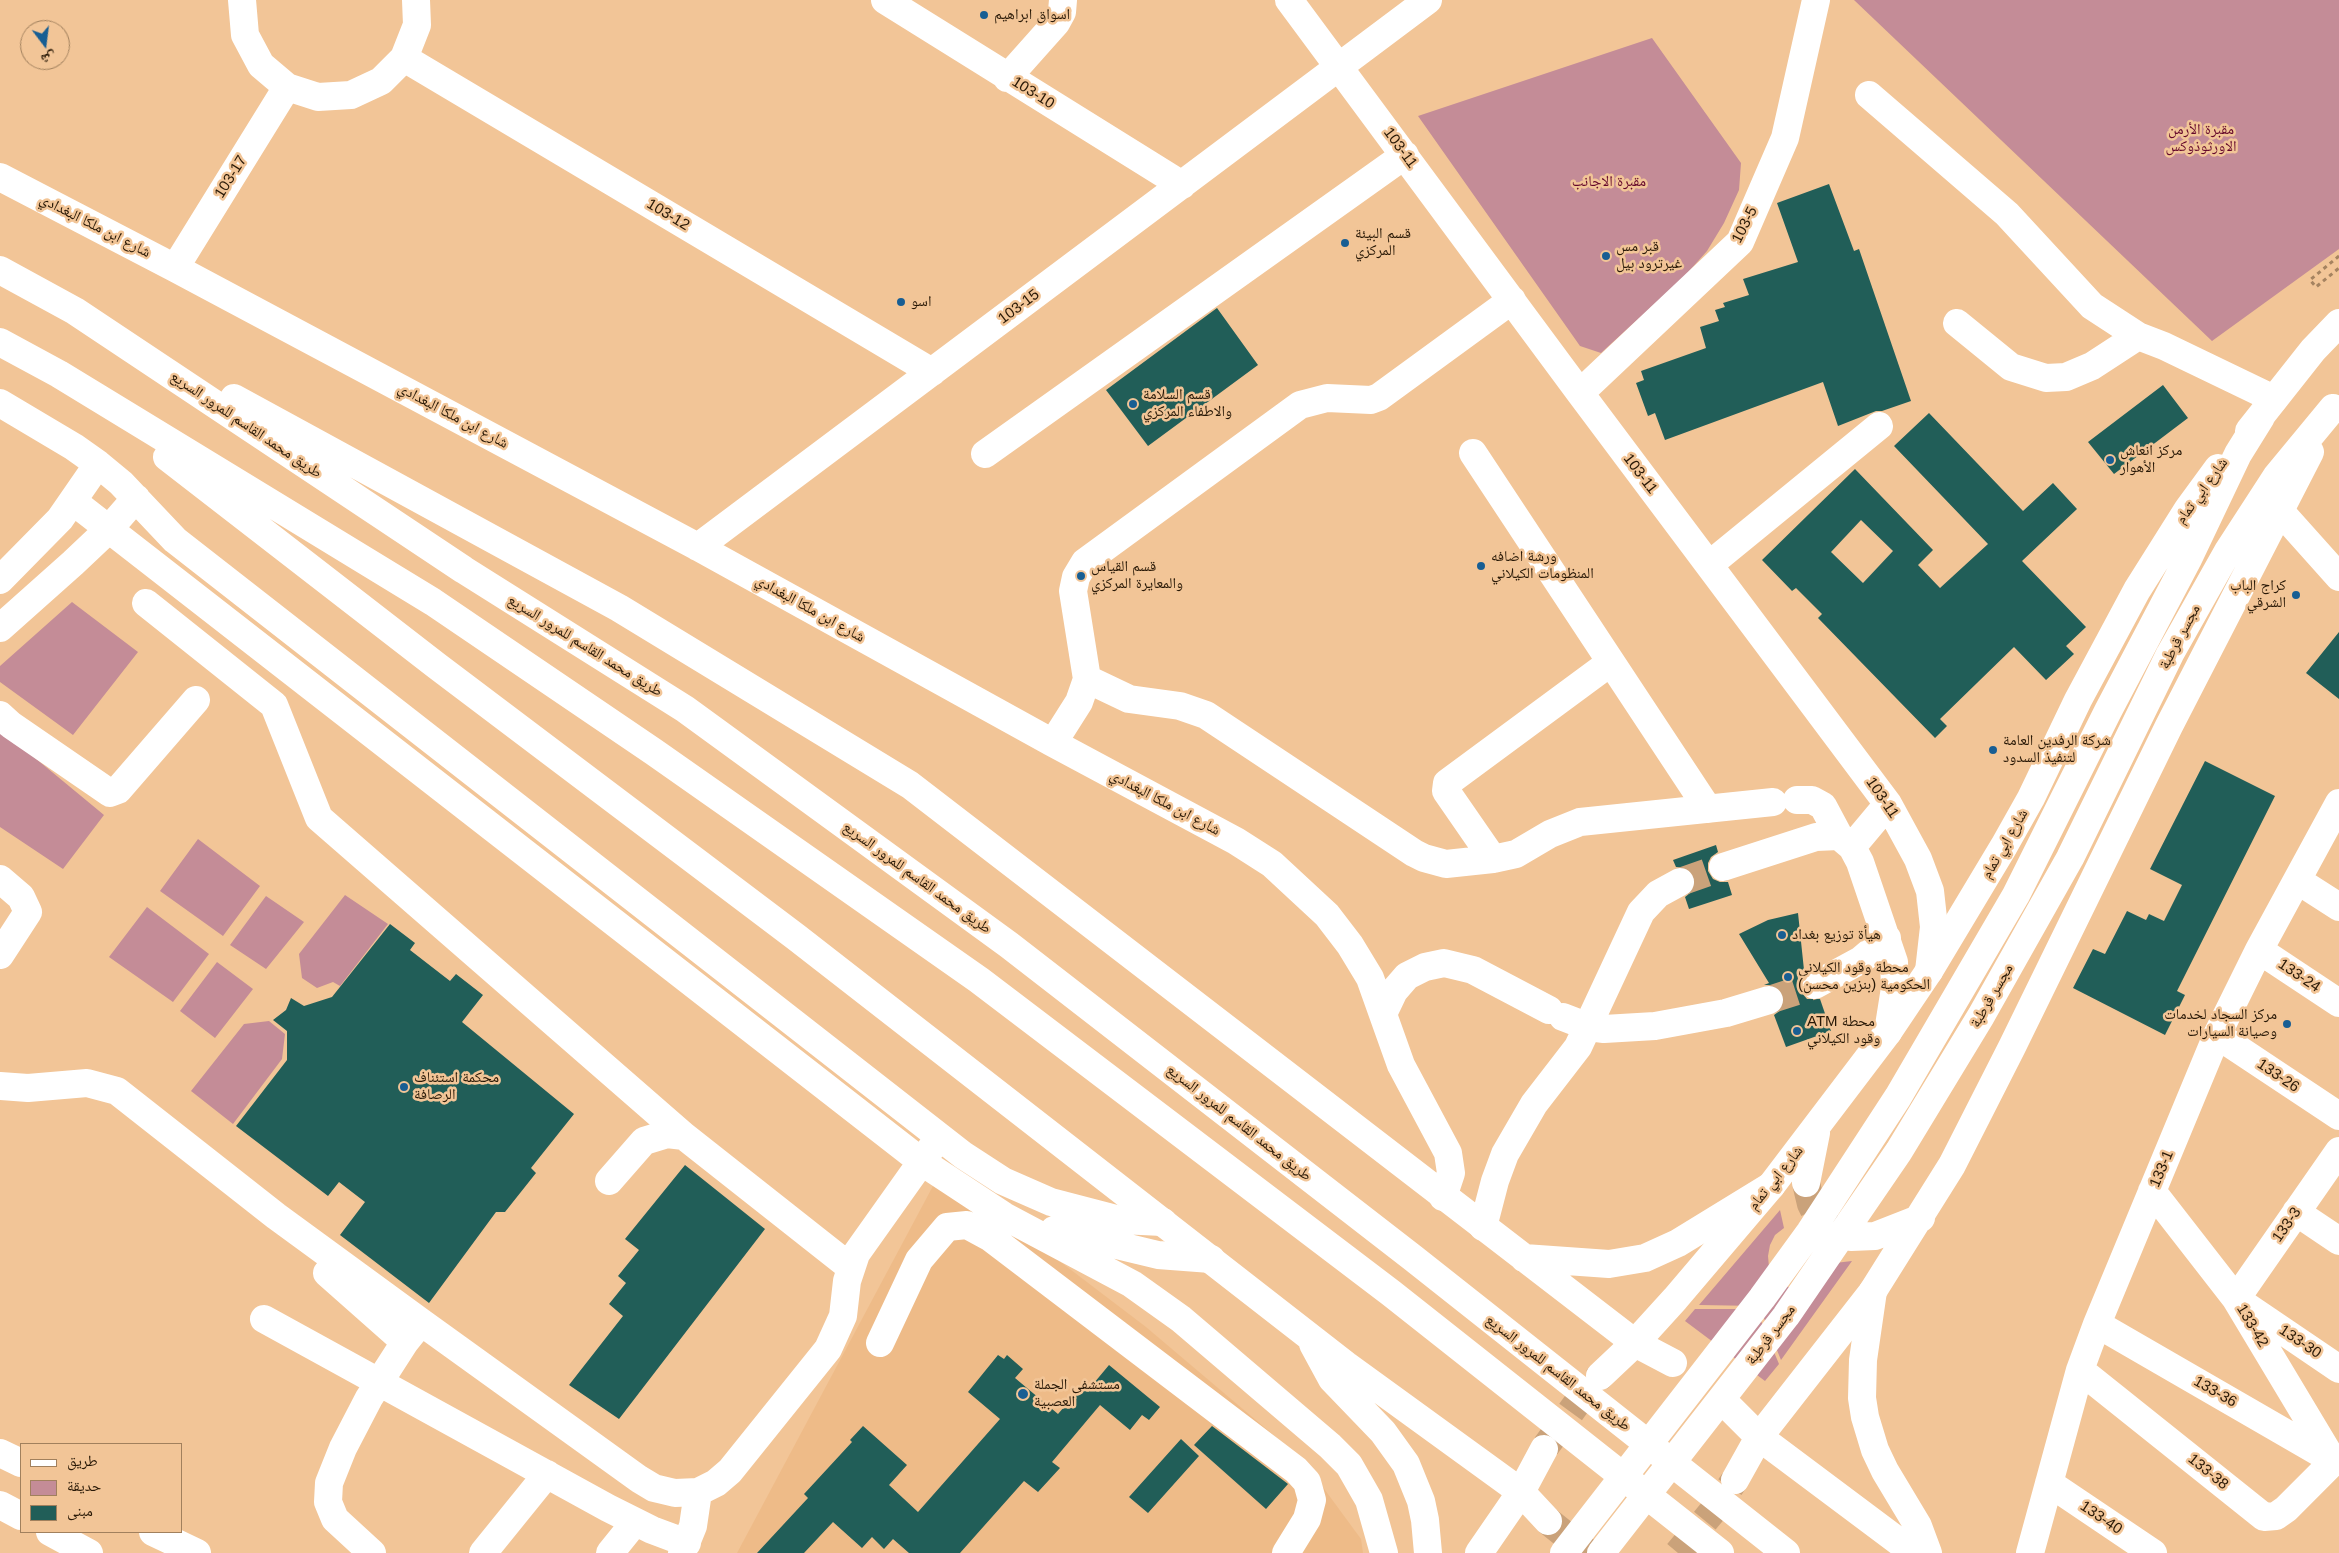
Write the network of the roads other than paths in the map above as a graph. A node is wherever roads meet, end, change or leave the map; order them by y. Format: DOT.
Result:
graph roads {
  1 [pos="242,0"];
  2 [pos="416,0"];
  3 [pos="885,0"];
  4 [pos="1063,0"];
  5 [pos="1289,0"];
  6 [pos="1428,0"];
  7 [pos="1816,0"];
  8 [pos="404,58"];
  9 [pos="1340,67"];
  10 [pos="1007,78"];
  11 [pos="287,87"];
  12 [pos="1869,95"];
  13 [pos="1405,155"];
  14 [pos="0,177"];
  15 [pos="1182,185"];
  16 [pos="175,268"];
  17 [pos="0,270"];
  18 [pos="1512,300"];
  19 [pos="74,310"];
  20 [pos="2339,322"];
  21 [pos="1957,323"];
  22 [pos="2138,336"];
  23 [pos="0,342"];
  24 [pos="932,372"];
  25 [pos="59,374"];
  26 [pos="1580,393"];
  27 [pos="0,403"];
  28 [pos="2336,405"];
  29 [pos="2268,408"];
  30 [pos="1879,426"];
  31 [pos="1473,453"];
  32 [pos="985,454"];
  33 [pos="98,464"];
  34 [pos="136,498"];
  35 [pos="74,502"];
  36 [pos="2280,511"];
  37 [pos="109,529"];
  38 [pos="44,538"];
  39 [pos="698,547"];
  40 [pos="73,564"];
  41 [pos="1709,565"];
  42 [pos="2339,577"];
  43 [pos="0,580"];
  44 [pos="146,603"];
  45 [pos="0,628"];
  46 [pos="1611,662"];
  47 [pos="1087,679"];
  48 [pos="196,700"];
  49 [pos="0,715"];
  50 [pos="1053,743"];
  51 [pos="2339,803"];
  52 [pos="1888,804"];
  53 [pos="1708,809"];
  54 [pos="1845,842"];
  55 [pos="1493,859"];
  56 [pos="1723,867"];
  57 [pos="0,879"];
  58 [pos="2297,880"];
  59 [pos="1680,882"];
  60 [pos="2339,907"];
  61 [pos="1887,938"];
  62 [pos="2259,950"];
  63 [pos="0,955"];
  64 [pos="1929,970"];
  65 [pos="1815,985"];
  66 [pos="1769,1000"];
  67 [pos="2339,1003"];
  68 [pos="1383,1014"];
  69 [pos="1588,1027"];
  70 [pos="1888,1032"];
  71 [pos="2218,1035"];
  72 [pos="0,1086"];
  73 [pos="2339,1116"];
  74 [pos="1817,1127"];
  75 [pos="940,1135"];
  76 [pos="684,1136"];
  77 [pos="2339,1151"];
  78 [pos="922,1162"];
  79 [pos="609,1180"];
  80 [pos="1806,1184"];
  81 [pos="1771,1186"];
  82 [pos="2152,1191"];
  83 [pos="1443,1197"];
  84 [pos="2296,1212"];
  85 [pos="1004,1216"];
  86 [pos="1921,1218"];
  87 [pos="1163,1222"];
  88 [pos="1483,1227"];
  89 [pos="1851,1237"];
  90 [pos="2339,1241"];
  91 [pos="1524,1258"];
  92 [pos="1211,1259"];
  93 [pos="850,1267"];
  94 [pos="1872,1291"];
  95 [pos="2236,1299"];
  96 [pos="264,1320"];
  97 [pos="2097,1324"];
  98 [pos="413,1332"];
  99 [pos="1309,1336"];
  100 [pos="880,1343"];
  101 [pos="1635,1343"];
  102 [pos="1673,1363"];
  103 [pos="2339,1369"];
  104 [pos="2080,1370"];
  105 [pos="1600,1376"];
  106 [pos="379,1382"];
  107 [pos="1726,1404"];
  108 [pos="1759,1437"];
  109 [pos="1544,1449"];
  110 [pos="0,1453"];
  111 [pos="20,1463"];
  112 [pos="2336,1465"];
  113 [pos="547,1474"];
  114 [pos="1734,1480"];
  115 [pos="2050,1483"];
  116 [pos="698,1492"];
  117 [pos="1521,1492"];
  118 [pos="0,1505"];
  119 [pos="20,1515"];
  120 [pos="1548,1521"];
  121 [pos="635,1522"];
  122 [pos="52,1533"];
  123 [pos="155,1533"];
  124 [pos="684,1548"];
  125 [pos="89,1553"];
  126 [pos="197,1553"];
  127 [pos="372,1553"];
  128 [pos="483,1553"];
  129 [pos="610,1553"];
  130 [pos="1286,1553"];
  131 [pos="1384,1553"];
  132 [pos="1428,1553"];
  133 [pos="1479,1553"];
  134 [pos="1564,1553"];
  135 [pos="1601,1553"];
  136 [pos="1720,1553"];
  137 [pos="1786,1553"];
  138 [pos="1914,1553"];
  139 [pos="1928,1553"];
  140 [pos="2030,1553"];
  141 [pos="2153,1553"];
  1 -- 11 [label="main road"];
  2 -- 8 [label="main road"];
  3 -- 10 [label="main road, 103-10"];
  4 -- 10 [label="main road"];
  5 -- 9 [label="main road, 103-11"];
  6 -- 9 [label="main road, 103-15"];
  7 -- 26 [label="main road, 103-5"];
  8 -- 11 [label="main road"];
  8 -- 24 [label="main road, 103-12"];
  9 -- 13 [label="main road, 103-11"];
  9 -- 15 [label="main road, 103-15"];
  10 -- 15 [label="main road, 103-10"];
  11 -- 16 [label="main road, 103-17"];
  12 -- 22 [label="main road"];
  13 -- 18 [label="main road, 103-11"];
  13 -- 32 [label="main road"];
  14 -- 16 [label="main road, شارع ابن ملكا البغدادي"];
  15 -- 24 [label="main road, 103-15"];
  16 -- 39 [label="main road, شارع ابن ملكا البغدادي"];
  17 -- 19 [label="main road, طريق محمد القاسم للمرور السريع"];
  18 -- 26 [label="main road, 103-11"];
  18 -- 47 [label="main road"];
  19 -- 83 [label="main road"];
  19 -- 137 [label="main road, طريق محمد القاسم للمرور السريع"];
  20 -- 29 [label="main road, شارع ابي تمام"];
  21 -- 22 [label="main road"];
  22 -- 29 [label="main road"];
  23 -- 25 [label="main road"];
  24 -- 39 [label="main road, 103-15"];
  25 -- 87 [label="main road"];
  25 -- 136 [label="main road"];
  26 -- 41 [label="main road, 103-11"];
  27 -- 33 [label="main road"];
  28 -- 36 [label="main road"];
  28 -- 135 [label="main road, مجسر قرطبة"];
  29 -- 64 [label="main road, شارع ابي تمام"];
  29 -- 134 [label="main road, مجسر قرطبة"];
  30 -- 41 [label="main road"];
  31 -- 46 [label="main road"];
  33 -- 34 [label="main road"];
  33 -- 35 [label="main road"];
  34 -- 37 [label="main road"];
  34 -- 75 [label="main road"];
  35 -- 37 [label="main road"];
  35 -- 38 [label="main road"];
  36 -- 42 [label="main road"];
  36 -- 86 [label="main road"];
  37 -- 40 [label="main road"];
  37 -- 78 [label="main road"];
  38 -- 40 [label="main road"];
  38 -- 43 [label="main road"];
  39 -- 50 [label="main road, شارع ابن ملكا البغدادي"];
  40 -- 45 [label="main road"];
  41 -- 52 [label="main road, 103-11"];
  44 -- 76 [label="main road"];
  46 -- 53 [label="main road"];
  46 -- 55 [label="main road"];
  47 -- 50 [label="main road"];
  47 -- 55 [label="main road"];
  48 -- 49 [label="main road"];
  50 -- 68 [label="main road, شارع ابن ملكا البغدادي"];
  51 -- 58 [label="main road, 133-1"];
  52 -- 54 [label="main road"];
  52 -- 64 [label="main road, 103-11"];
  53 -- 54 [label="main road"];
  53 -- 55 [label="main road"];
  54 -- 56 [label="main road"];
  54 -- 61 [label="main road"];
  57 -- 63 [label="main road"];
  58 -- 60 [label="main road"];
  58 -- 62 [label="main road, 133-1"];
  59 -- 69 [label="main road"];
  61 -- 65 [label="main road"];
  61 -- 70 [label="main road"];
  62 -- 67 [label="main road, 133-24"];
  62 -- 71 [label="main road, 133-1"];
  64 -- 70 [label="main road, شارع ابي تمام"];
  66 -- 69 [label="main road"];
  68 -- 69 [label="main road"];
  68 -- 83 [label="main road, شارع ابن ملكا البغدادي"];
  69 -- 88 [label="main road"];
  70 -- 74 [label="main road, شارع ابي تمام"];
  71 -- 73 [label="main road, 133-26"];
  71 -- 82 [label="main road, 133-1"];
  72 -- 98 [label="main road"];
  74 -- 80 [label="main road"];
  74 -- 81 [label="main road, شارع ابي تمام"];
  75 -- 78 [label="main road"];
  75 -- 87 [label="main road"];
  76 -- 79 [label="main road"];
  76 -- 93 [label="main road"];
  77 -- 84 [label="main road, 133-3"];
  78 -- 85 [label="main road"];
  78 -- 93 [label="main road"];
  81 -- 91 [label="main road"];
  81 -- 101 [label="main road, شارع ابي تمام"];
  82 -- 95 [label="main road, 133-42"];
  82 -- 97 [label="main road, 133-1"];
  83 -- 88 [label="main road"];
  84 -- 90 [label="main road"];
  84 -- 95 [label="main road, 133-3"];
  85 -- 92 [label="main road"];
  85 -- 131 [label="main road"];
  86 -- 89 [label="main road"];
  86 -- 94 [label="main road"];
  87 -- 92 [label="main road"];
  88 -- 91 [label="main road"];
  91 -- 101 [label="main road"];
  92 -- 99 [label="main road"];
  93 -- 116 [label="main road"];
  94 -- 108 [label="main road"];
  94 -- 139 [label="main road"];
  95 -- 103 [label="main road, 133-30"];
  95 -- 112 [label="main road, 133-42"];
  96 -- 106 [label="main road"];
  97 -- 104 [label="main road, 133-1"];
  97 -- 112 [label="main road, 133-36"];
  98 -- 106 [label="main road"];
  98 -- 116 [label="main road"];
  99 -- 117 [label="main road"];
  99 -- 132 [label="main road"];
  100 -- 130 [label="main road"];
  101 -- 102 [label="main road"];
  101 -- 105 [label="main road, شارع ابي تمام"];
  104 -- 112 [label="main road, 133-38"];
  104 -- 115 [label="main road, 133-1"];
  106 -- 113 [label="main road"];
  106 -- 127 [label="main road"];
  107 -- 108 [label="main road"];
  108 -- 114 [label="main road"];
  108 -- 138 [label="main road"];
  109 -- 117 [label="main road"];
  110 -- 111 [label="main road"];
  113 -- 121 [label="main road"];
  113 -- 128 [label="main road"];
  115 -- 140 [label="main road, 133-1"];
  115 -- 141 [label="main road, 133-40"];
  116 -- 124 [label="main road"];
  117 -- 120 [label="main road"];
  117 -- 133 [label="main road"];
  118 -- 119 [label="main road"];
  121 -- 124 [label="main road"];
  121 -- 129 [label="main road"];
  122 -- 125 [label="main road"];
  123 -- 126 [label="main road"];
}
